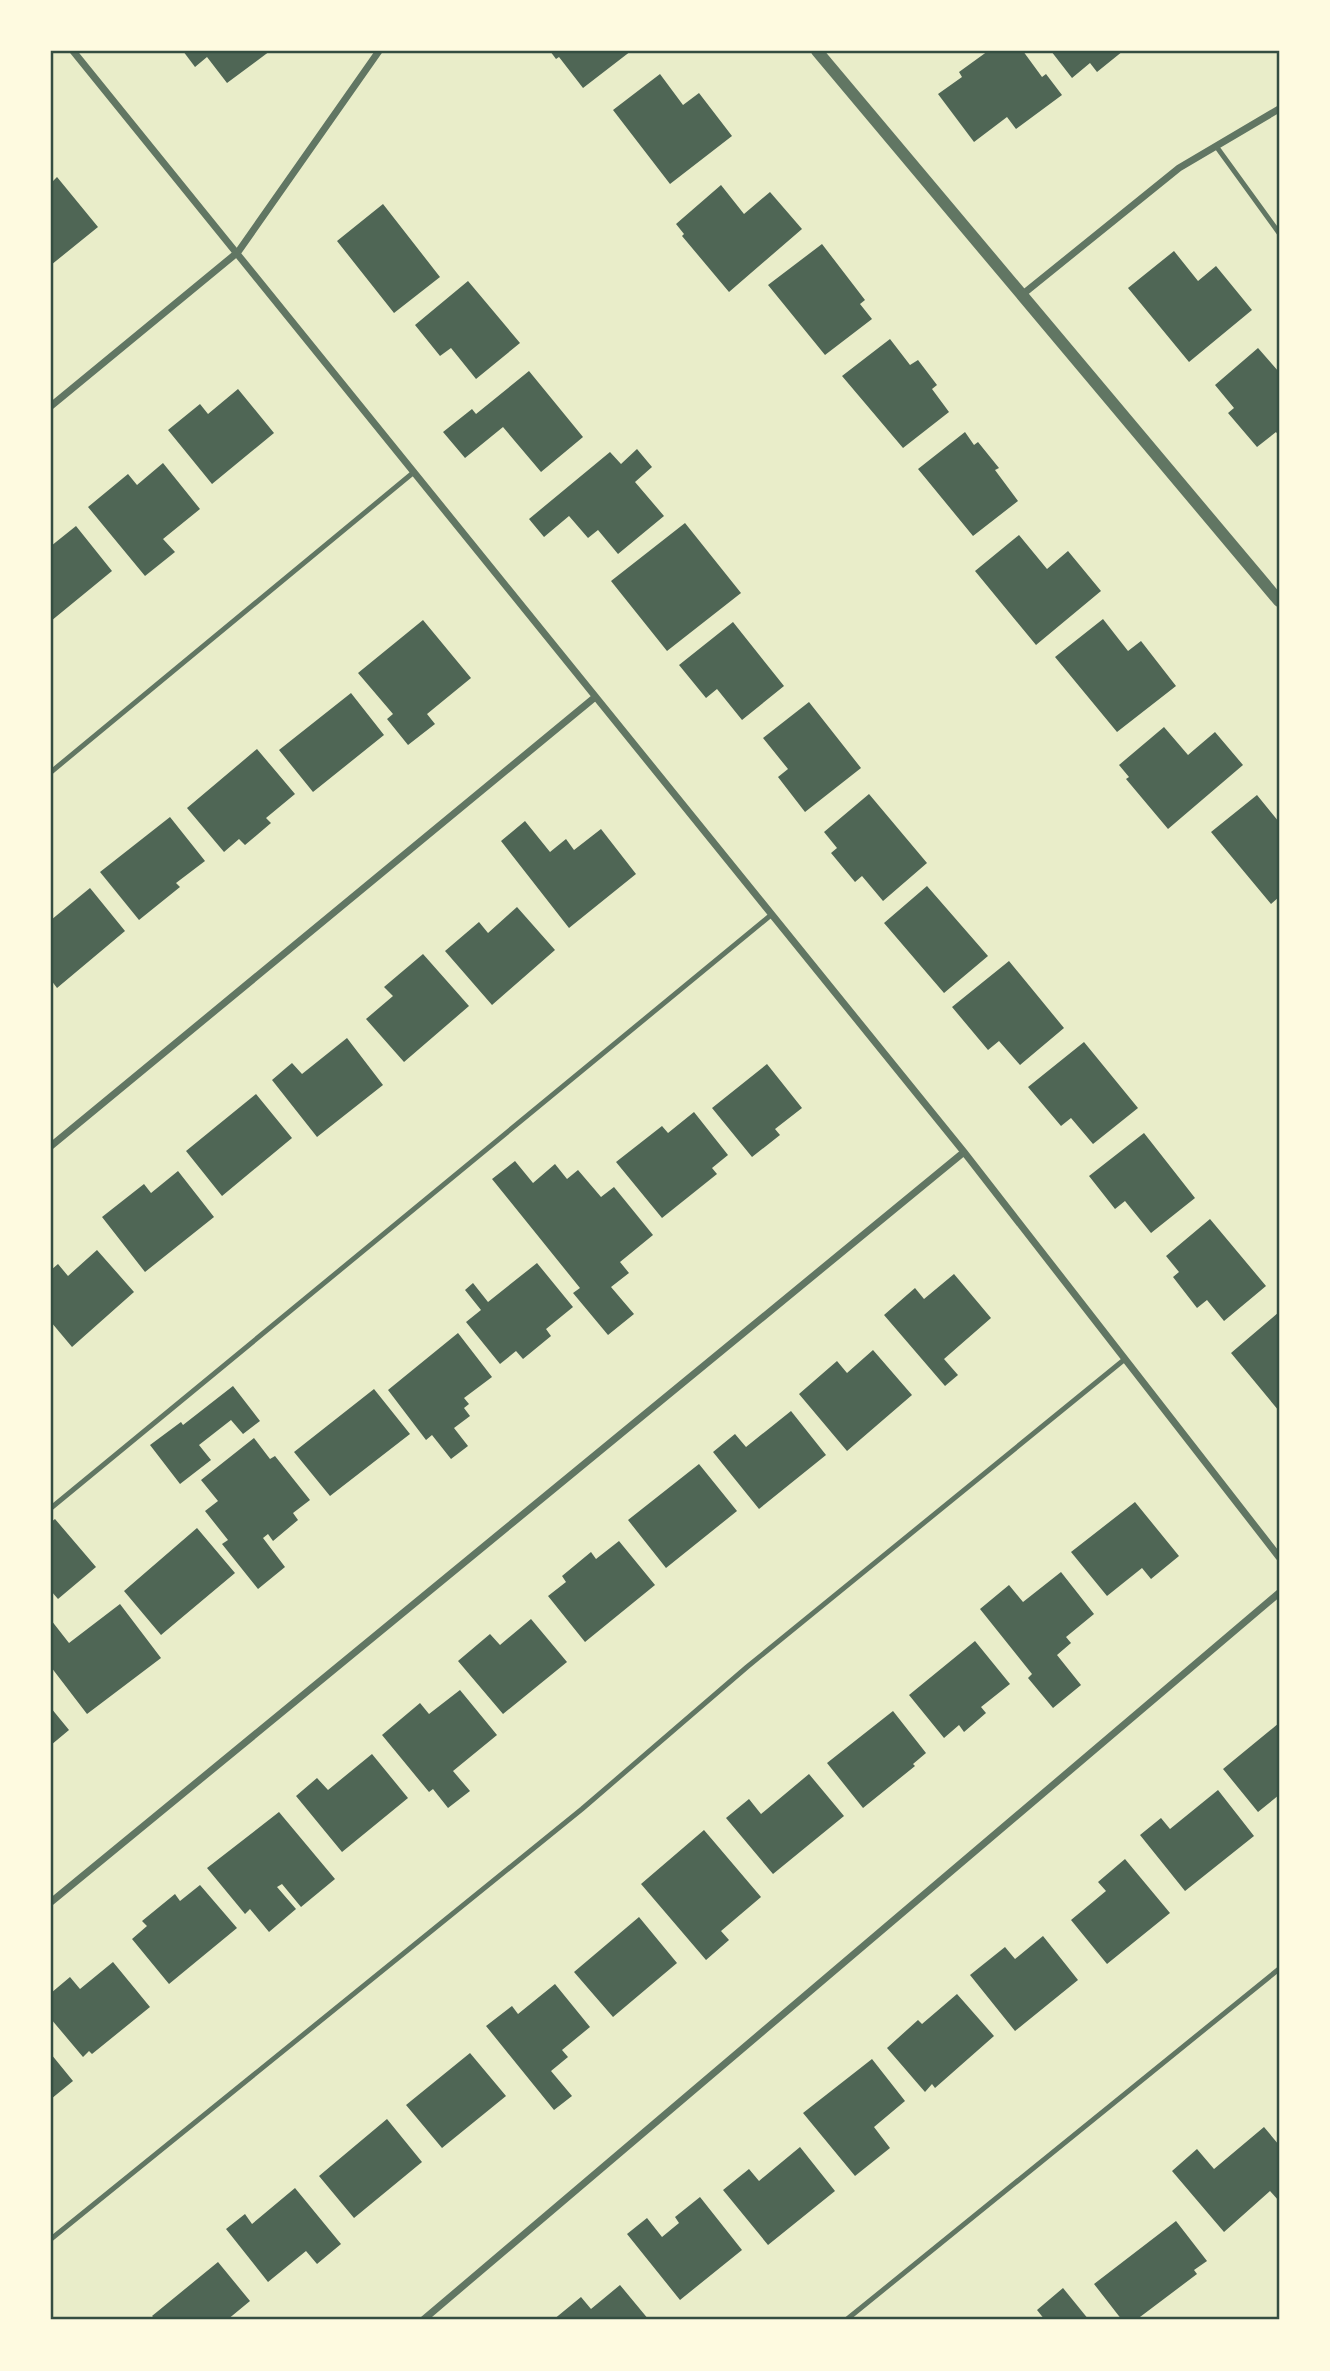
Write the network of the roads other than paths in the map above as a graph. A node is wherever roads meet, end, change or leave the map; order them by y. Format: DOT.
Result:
graph roads {
  1 [pos="74,51"];
  2 [pos="379,51"];
  3 [pos="817,51"];
  4 [pos="1279,109"];
  5 [pos="1216,146"];
  6 [pos="1279,233"];
  7 [pos="238,252"];
  8 [pos="1023,294"];
  9 [pos="51,406"];
  10 [pos="415,472"];
  11 [pos="1279,601"];
  12 [pos="594,698"];
  13 [pos="51,772"];
  14 [pos="771,915"];
  15 [pos="51,1146"];
  16 [pos="964,1152"];
  17 [pos="1125,1359"];
  18 [pos="51,1508"];
  19 [pos="1279,1557"];
  20 [pos="1279,1593"];
  21 [pos="51,1902"];
  22 [pos="1279,1969"];
  23 [pos="51,2239"];
  24 [pos="423,2320"];
  25 [pos="846,2320"];
  1 -- 7 [label="street"];
  2 -- 7 [label="street"];
  3 -- 8 [label="street"];
  4 -- 5 [label="street"];
  5 -- 6 [label="lane"];
  5 -- 8 [label="street"];
  7 -- 9 [label="street"];
  7 -- 10 [label="street"];
  8 -- 11 [label="street"];
  10 -- 12 [label="street"];
  10 -- 13 [label="lane"];
  12 -- 14 [label="street"];
  12 -- 15 [label="street"];
  14 -- 16 [label="street"];
  14 -- 18 [label="lane"];
  16 -- 17 [label="street"];
  16 -- 21 [label="street"];
  17 -- 19 [label="street"];
  17 -- 23 [label="lane"];
  20 -- 24 [label="street"];
  22 -- 25 [label="lane"];
}
